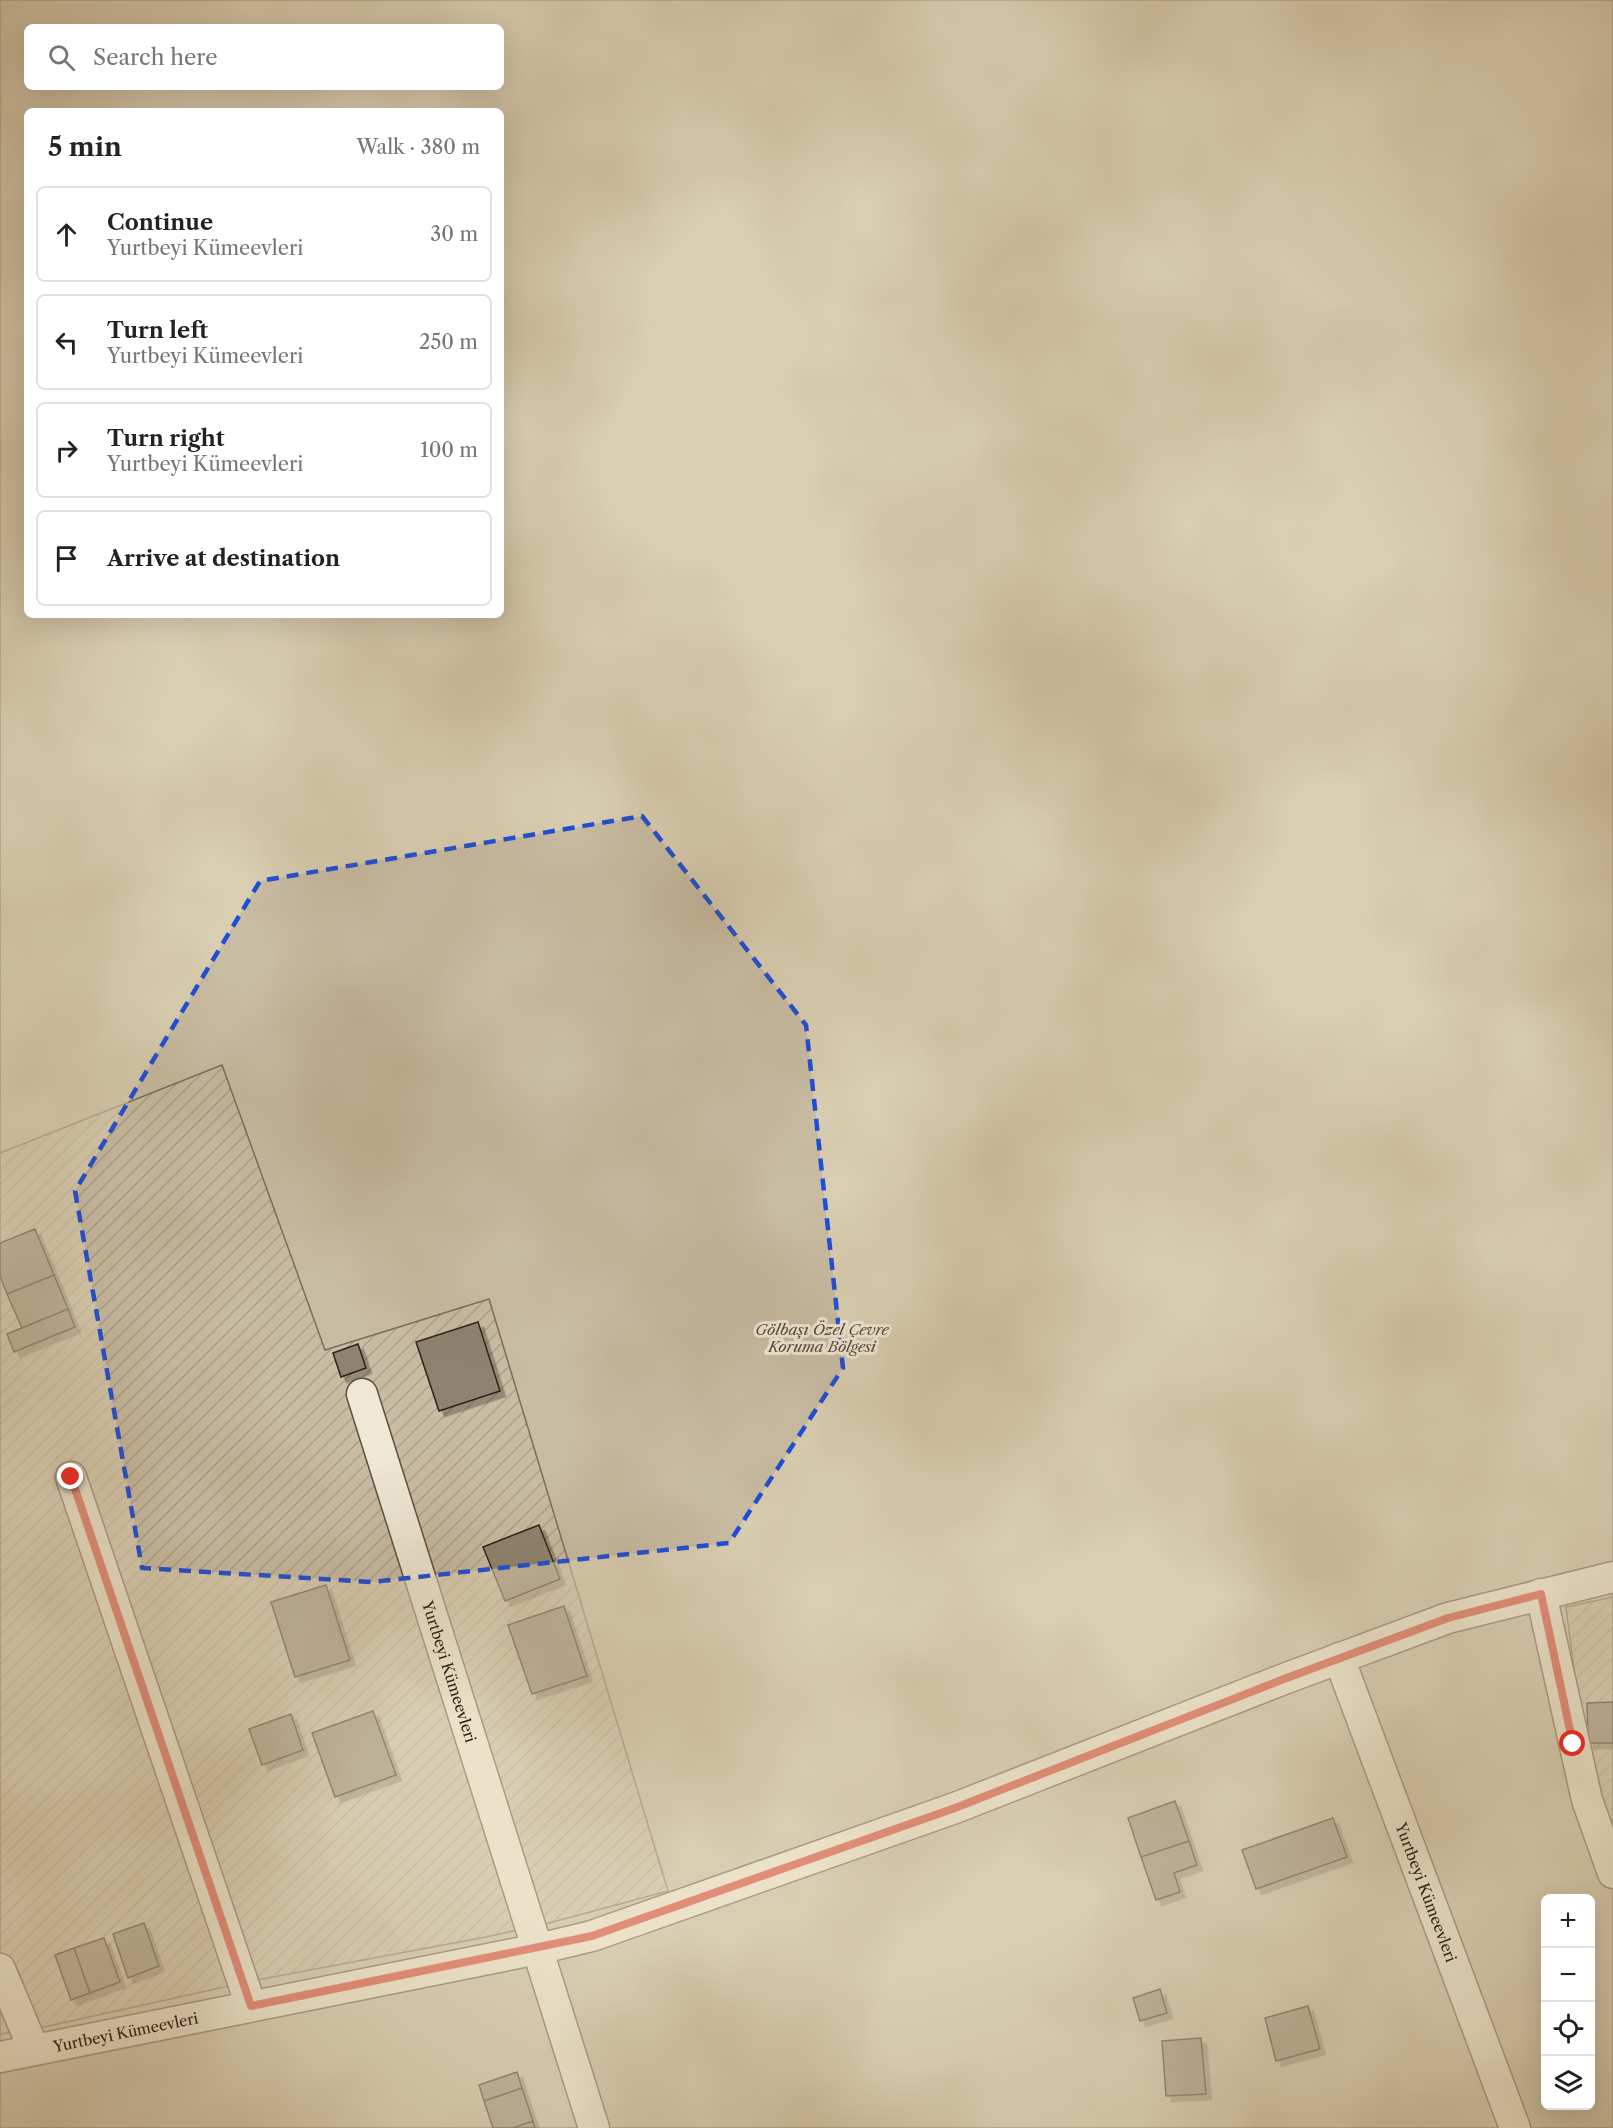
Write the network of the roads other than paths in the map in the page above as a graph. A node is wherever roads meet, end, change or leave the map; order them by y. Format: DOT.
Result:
graph roads {
  1 [pos="362,1394"];
  2 [pos="71,1477"];
  3 [pos="1613,1577"];
  4 [pos="1541,1594"];
  5 [pos="1339,1658"];
  6 [pos="1613,1873"];
  7 [pos="538,1948"];
  8 [pos="0,1970"];
  9 [pos="251,2006"];
  10 [pos="34,2050"];
  11 [pos="0,2056"];
  12 [pos="594,2128"];
  13 [pos="1515,2128"];
  1 -- 7 [label="street, Yurtbeyi Kümeevleri"];
  2 -- 9 [label="street"];
  3 -- 4 [label="street, Yurtbeyi Kümeevleri"];
  4 -- 5 [label="street, Yurtbeyi Kümeevleri"];
  4 -- 6 [label="street"];
  5 -- 7 [label="street, Yurtbeyi Kümeevleri"];
  5 -- 13 [label="street, Yurtbeyi Kümeevleri"];
  7 -- 9 [label="street, Yurtbeyi Kümeevleri"];
  7 -- 12 [label="street, Yurtbeyi Kümeevleri"];
  8 -- 10 [label="street, Yurtbeyi Kümeevleri"];
  9 -- 10 [label="street, Yurtbeyi Kümeevleri"];
  10 -- 11 [label="street, Yurtbeyi Kümeevleri"];
}
